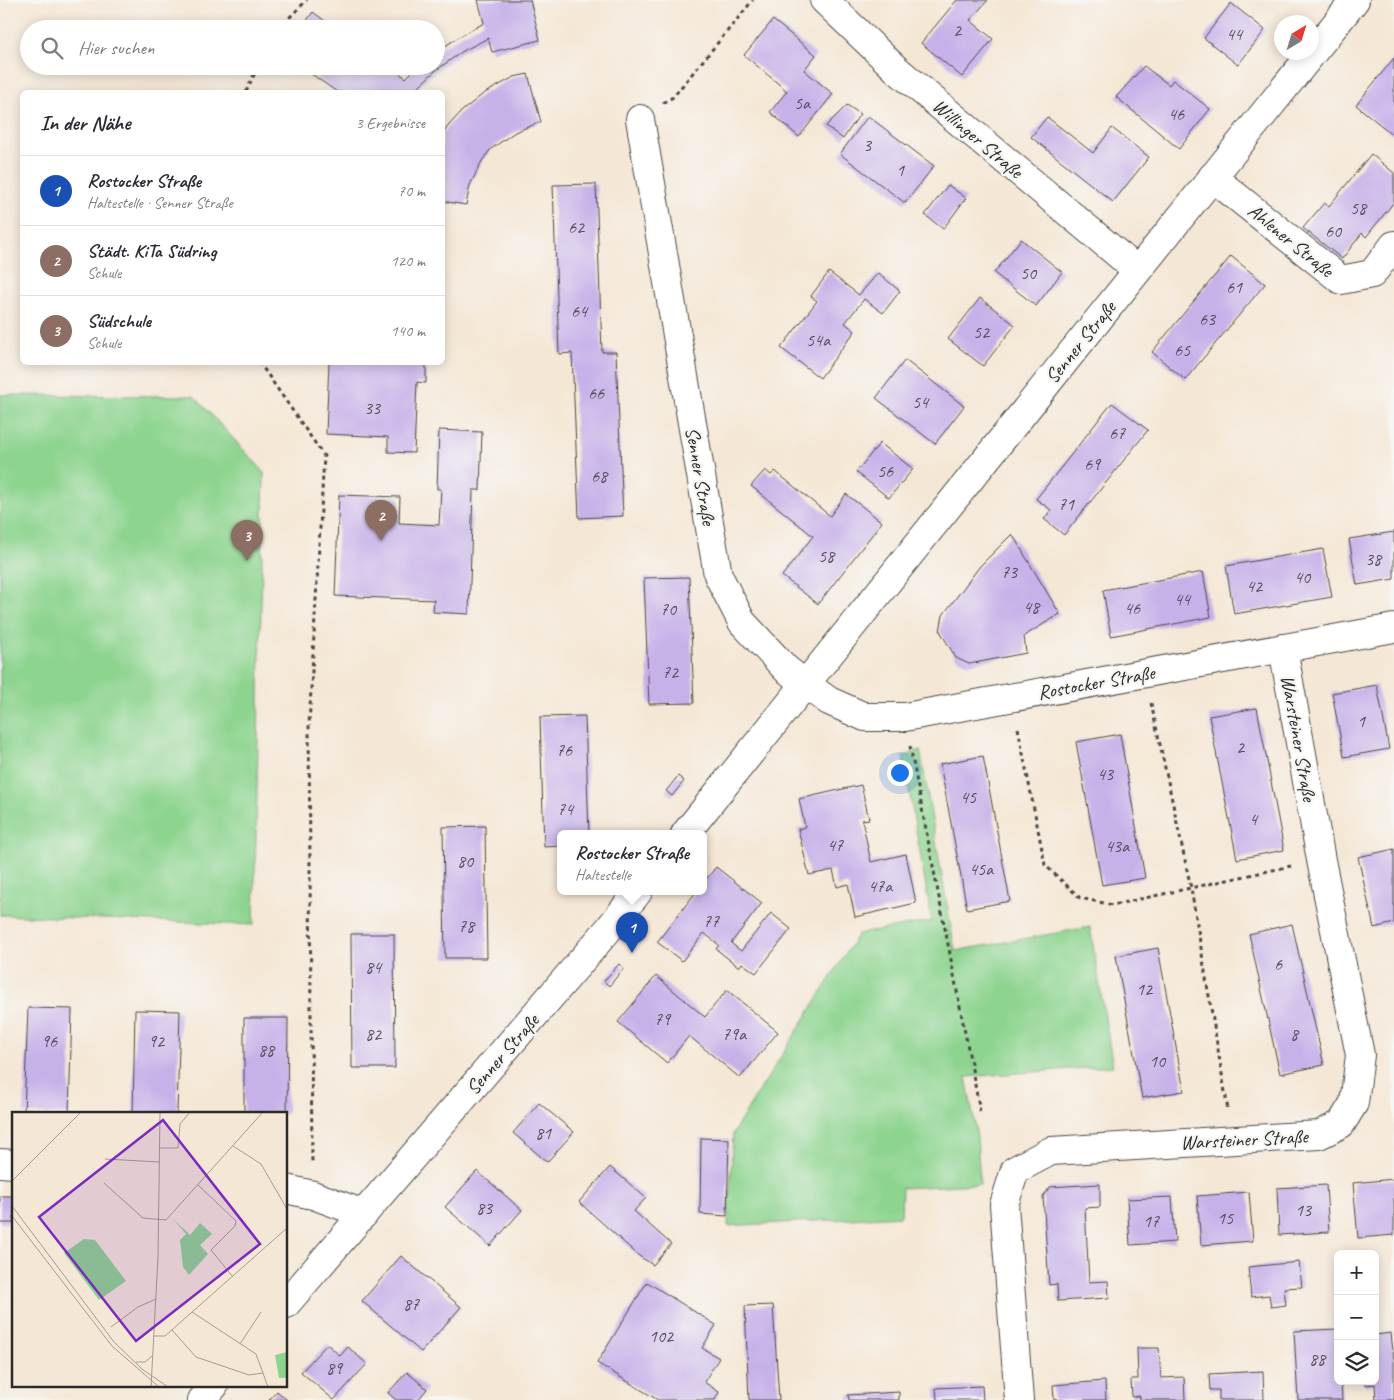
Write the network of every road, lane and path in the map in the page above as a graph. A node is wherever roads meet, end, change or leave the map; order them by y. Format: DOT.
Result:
graph roads {
  1 [pos="307,0"];
  2 [pos="753,0"];
  3 [pos="824,0"];
  4 [pos="1355,0"];
  5 [pos="287,20"];
  6 [pos="254,75"];
  7 [pos="247,90"];
  8 [pos="640,119"];
  9 [pos="1212,177"];
  10 [pos="1394,245"];
  11 [pos="1138,270"];
  12 [pos="261,365"];
  13 [pos="1394,628"];
  14 [pos="1283,648"];
  15 [pos="1144,673"];
  16 [pos="805,684"];
  17 [pos="1012,698"];
  18 [pos="905,717"];
  19 [pos="688,830"];
  20 [pos="1322,860"];
  21 [pos="1191,888"];
  22 [pos="636,895"];
  23 [pos="980,1111"];
  24 [pos="1233,1140"];
  25 [pos="288,1189"];
  26 [pos="312,1195"];
  27 [pos="364,1214"];
  28 [pos="288,1302"];
  29 [pos="212,1388"];
  30 [pos="202,1400"];
  31 [pos="1019,1400"];
  1 -- 5 [label="path"];
  2 -- 8 [label="path"];
  3 -- 11 [label="street, Willinger Straße"];
  4 -- 9 [label="street, Senner Straße"];
  6 -- 7 [label="path"];
  8 -- 16 [label="street, Senner Straße"];
  9 -- 10 [label="street, Ahlener Straße"];
  9 -- 11 [label="street, Senner Straße"];
  11 -- 16 [label="street, Senner Straße"];
  12 -- 26 [label="path"];
  13 -- 14 [label="street, Rostocker Straße"];
  14 -- 15 [label="street, Rostocker Straße"];
  14 -- 20 [label="street, Warsteiner Straße"];
  15 -- 17 [label="street, Rostocker Straße"];
  15 -- 21 [label="path"];
  16 -- 18 [label="street, Rostocker Straße"];
  16 -- 19 [label="street, Senner Straße"];
  17 -- 18 [label="street, Rostocker Straße"];
  17 -- 21 [label="path"];
  18 -- 23 [label="path"];
  20 -- 21 [label="path"];
  20 -- 24 [label="street, Warsteiner Straße"];
  21 -- 24 [label="path"];
  22 -- 27 [label="street, Senner Straße"];
  24 -- 31 [label="street, Warsteiner Straße"];
  25 -- 26 [label="street"];
  26 -- 27 [label="street"];
  27 -- 28 [label="street, Senner Straße"];
  29 -- 30 [label="street"];
}
